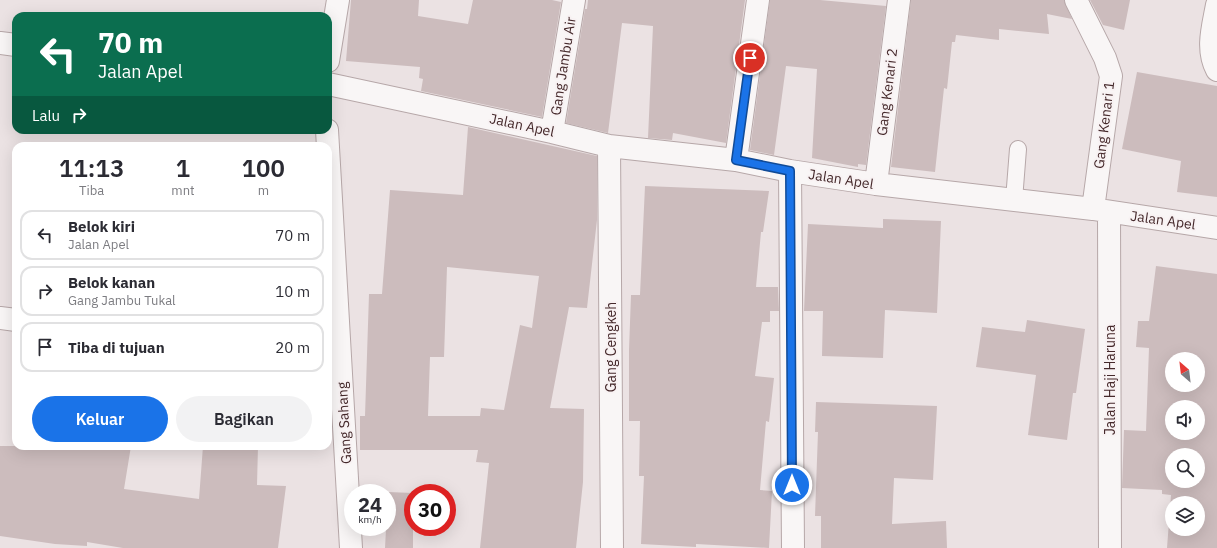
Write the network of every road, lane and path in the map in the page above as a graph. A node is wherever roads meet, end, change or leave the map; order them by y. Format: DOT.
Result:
graph roads {
  1 [pos="338,0"];
  2 [pos="574,0"];
  3 [pos="758,0"];
  4 [pos="899,0"];
  5 [pos="1076,0"];
  6 [pos="1217,5"];
  7 [pos="332,37"];
  8 [pos="0,43"];
  9 [pos="12,44"];
  10 [pos="1217,70"];
  11 [pos="332,85"];
  12 [pos="552,132"];
  13 [pos="610,146"];
  14 [pos="1018,149"];
  15 [pos="736,160"];
  16 [pos="790,171"];
  17 [pos="876,184"];
  18 [pos="1014,200"];
  19 [pos="1101,211"];
  20 [pos="332,217"];
  21 [pos="1217,228"];
  22 [pos="0,318"];
  23 [pos="12,320"];
  24 [pos="351,548"];
  25 [pos="612,548"];
  26 [pos="793,548"];
  27 [pos="1110,548"];
  1 -- 7 [label="street"];
  2 -- 12 [label="street, Gang Jambu Air"];
  3 -- 15 [label="street"];
  4 -- 17 [label="street, Gang Kenari 2"];
  5 -- 19 [label="street, Gang Kenari 1"];
  6 -- 10 [label="street"];
  8 -- 9 [label="street"];
  11 -- 12 [label="street, Jalan Apel"];
  12 -- 13 [label="street, Jalan Apel"];
  13 -- 15 [label="street, Jalan Apel"];
  13 -- 25 [label="street, Gang Cengkeh"];
  14 -- 18 [label="lane"];
  15 -- 16 [label="street, Jalan Apel"];
  16 -- 17 [label="street, Jalan Apel"];
  16 -- 26 [label="street"];
  17 -- 18 [label="street, Jalan Apel"];
  18 -- 19 [label="street, Jalan Apel"];
  19 -- 21 [label="street, Jalan Apel"];
  19 -- 27 [label="street, Jalan Haji Haruna"];
  20 -- 24 [label="street, Gang Sahang"];
  22 -- 23 [label="street"];
}
